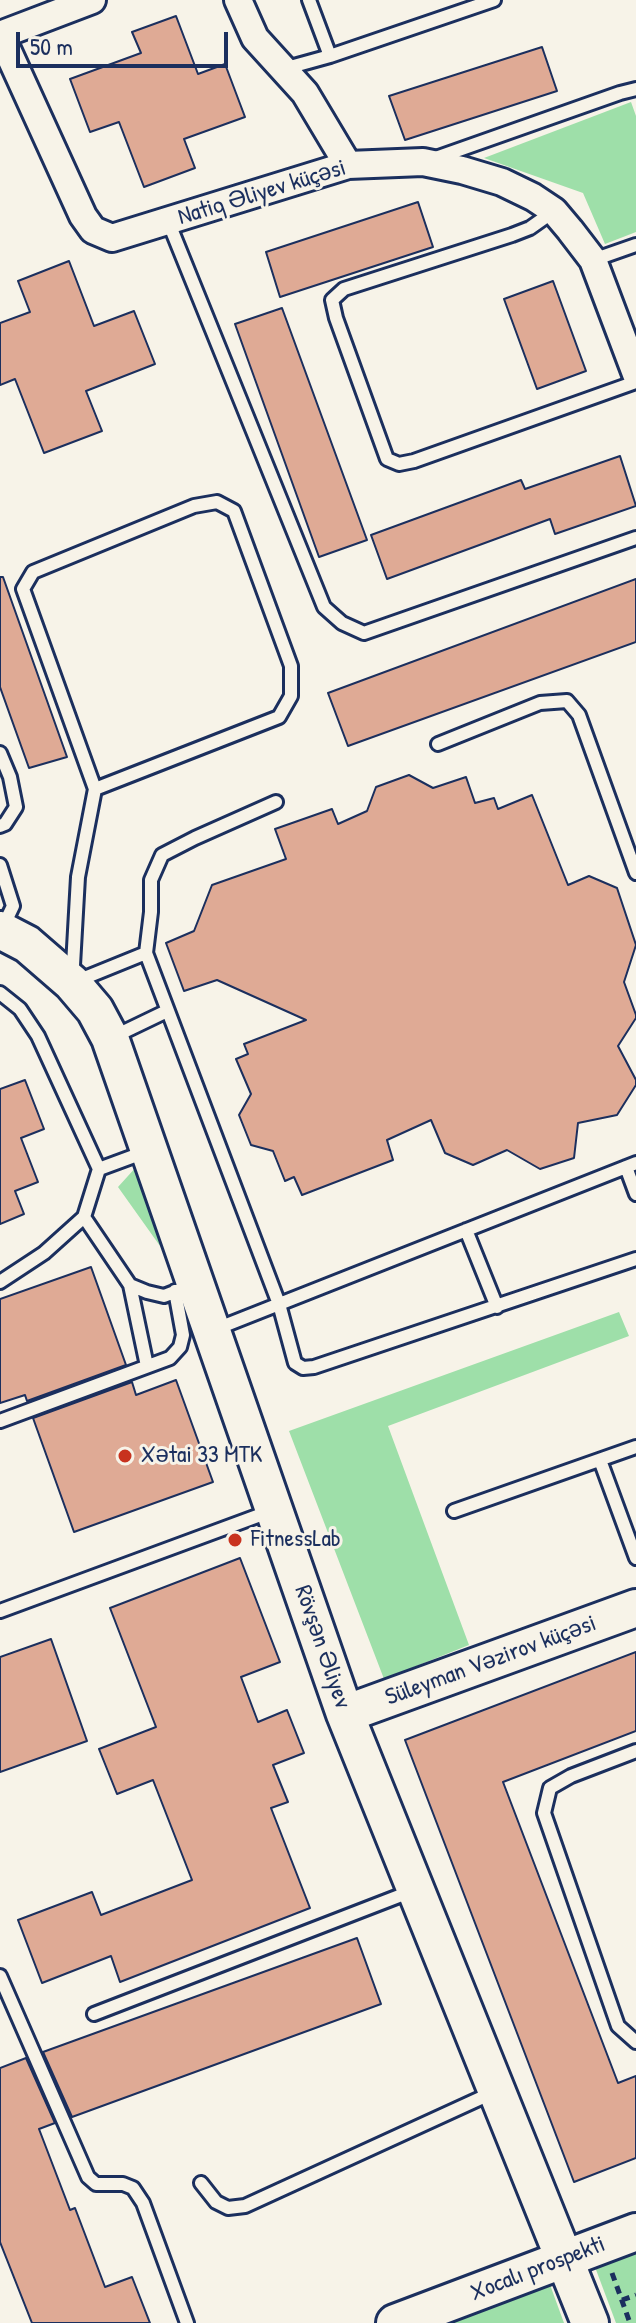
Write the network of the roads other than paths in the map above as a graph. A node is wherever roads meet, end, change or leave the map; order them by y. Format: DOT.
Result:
graph roads {
  1 [pos="92,0"];
  2 [pos="238,0"];
  3 [pos="309,0"];
  4 [pos="494,0"];
  5 [pos="0,34"];
  6 [pos="330,56"];
  7 [pos="283,69"];
  8 [pos="636,89"];
  9 [pos="423,162"];
  10 [pos="348,165"];
  11 [pos="554,211"];
  12 [pos="168,221"];
  13 [pos="636,245"];
  14 [pos="593,260"];
  15 [pos="636,374"];
  16 [pos="636,382"];
  17 [pos="636,538"];
  18 [pos="438,744"];
  19 [pos="0,753"];
  20 [pos="95,789"];
  21 [pos="276,802"];
  22 [pos="0,826"];
  23 [pos="0,865"];
  24 [pos="636,873"];
  25 [pos="1,930"];
  26 [pos="146,953"];
  27 [pos="72,983"];
  28 [pos="0,993"];
  29 [pos="167,1011"];
  30 [pos="110,1038"];
  31 [pos="149,1150"];
  32 [pos="631,1165"];
  33 [pos="99,1169"];
  34 [pos="636,1194"];
  35 [pos="84,1217"];
  36 [pos="466,1230"];
  37 [pos="636,1259"];
  38 [pos="0,1282"];
  39 [pos="130,1285"];
  40 [pos="186,1287"];
  41 [pos="279,1304"];
  42 [pos="497,1307"];
  43 [pos="213,1330"];
  44 [pos="147,1366"];
  45 [pos="0,1421"];
  46 [pos="636,1447"];
  47 [pos="600,1460"];
  48 [pos="274,1510"];
  49 [pos="454,1511"];
  50 [pos="636,1558"];
  51 [pos="636,1608"];
  52 [pos="0,1611"];
  53 [pos="345,1714"];
  54 [pos="636,1751"];
  55 [pos="416,1889"];
  56 [pos="0,1976"];
  57 [pos="94,2014"];
  58 [pos="636,2042"];
  59 [pos="497,2091"];
  60 [pos="201,2183"];
  61 [pos="636,2232"];
  62 [pos="565,2259"];
  63 [pos="187,2323"];
  64 [pos="395,2323"];
  65 [pos="590,2323"];
  1 -- 5 [label="street"];
  2 -- 7 [label="street"];
  3 -- 6 [label="lane"];
  4 -- 6 [label="lane"];
  5 -- 12 [label="street, Natiq Əliyev küçəsi"];
  6 -- 7 [label="lane"];
  7 -- 10 [label="street"];
  8 -- 9 [label="lane"];
  9 -- 10 [label="street, Natiq Əliyev küçəsi"];
  9 -- 11 [label="street, Natiq Əliyev küçəsi"];
  10 -- 12 [label="street, Natiq Əliyev küçəsi"];
  11 -- 14 [label="street, Natiq Əliyev küçəsi"];
  11 -- 16 [label="lane"];
  12 -- 17 [label="lane"];
  13 -- 14 [label="lane"];
  14 -- 15 [label="street, Natiq Əliyev küçəsi"];
  18 -- 24 [label="lane"];
  19 -- 22 [label="lane"];
  20 -- 20 [label="lane"];
  20 -- 27 [label="lane"];
  21 -- 26 [label="lane"];
  23 -- 25 [label="lane"];
  25 -- 27 [label="street, Rövşən Əliyev"];
  26 -- 27 [label="lane"];
  26 -- 29 [label="lane"];
  27 -- 30 [label="street, Rövşən Əliyev"];
  28 -- 33 [label="lane"];
  29 -- 30 [label="lane"];
  29 -- 41 [label="lane"];
  30 -- 31 [label="street, Rövşən Əliyev"];
  31 -- 33 [label="lane"];
  31 -- 40 [label="street, Rövşən Əliyev"];
  32 -- 34 [label="lane"];
  32 -- 36 [label="lane"];
  33 -- 35 [label="lane"];
  35 -- 38 [label="lane"];
  35 -- 39 [label="lane"];
  36 -- 41 [label="lane"];
  36 -- 42 [label="lane"];
  37 -- 42 [label="lane"];
  39 -- 40 [label="lane"];
  39 -- 44 [label="lane"];
  40 -- 43 [label="street, Rövşən Əliyev"];
  40 -- 44 [label="lane"];
  41 -- 42 [label="lane"];
  41 -- 43 [label="lane"];
  43 -- 48 [label="street, Rövşən Əliyev"];
  44 -- 45 [label="lane"];
  46 -- 47 [label="lane"];
  47 -- 49 [label="lane"];
  47 -- 50 [label="lane"];
  48 -- 52 [label="lane"];
  48 -- 53 [label="street, Rövşən Əliyev"];
  51 -- 53 [label="street, Süleyman Vəzirov küçəsi"];
  53 -- 55 [label="street, Rövşən Əliyev"];
  54 -- 58 [label="lane"];
  55 -- 57 [label="lane"];
  55 -- 59 [label="street, Rövşən Əliyev"];
  56 -- 63 [label="lane"];
  59 -- 60 [label="lane"];
  59 -- 62 [label="street, Rövşən Əliyev"];
  61 -- 62 [label="street, Xocalı prospekti"];
  62 -- 64 [label="street, Xocalı prospekti"];
  62 -- 65 [label="street, Rövşən Əliyev"];
}
